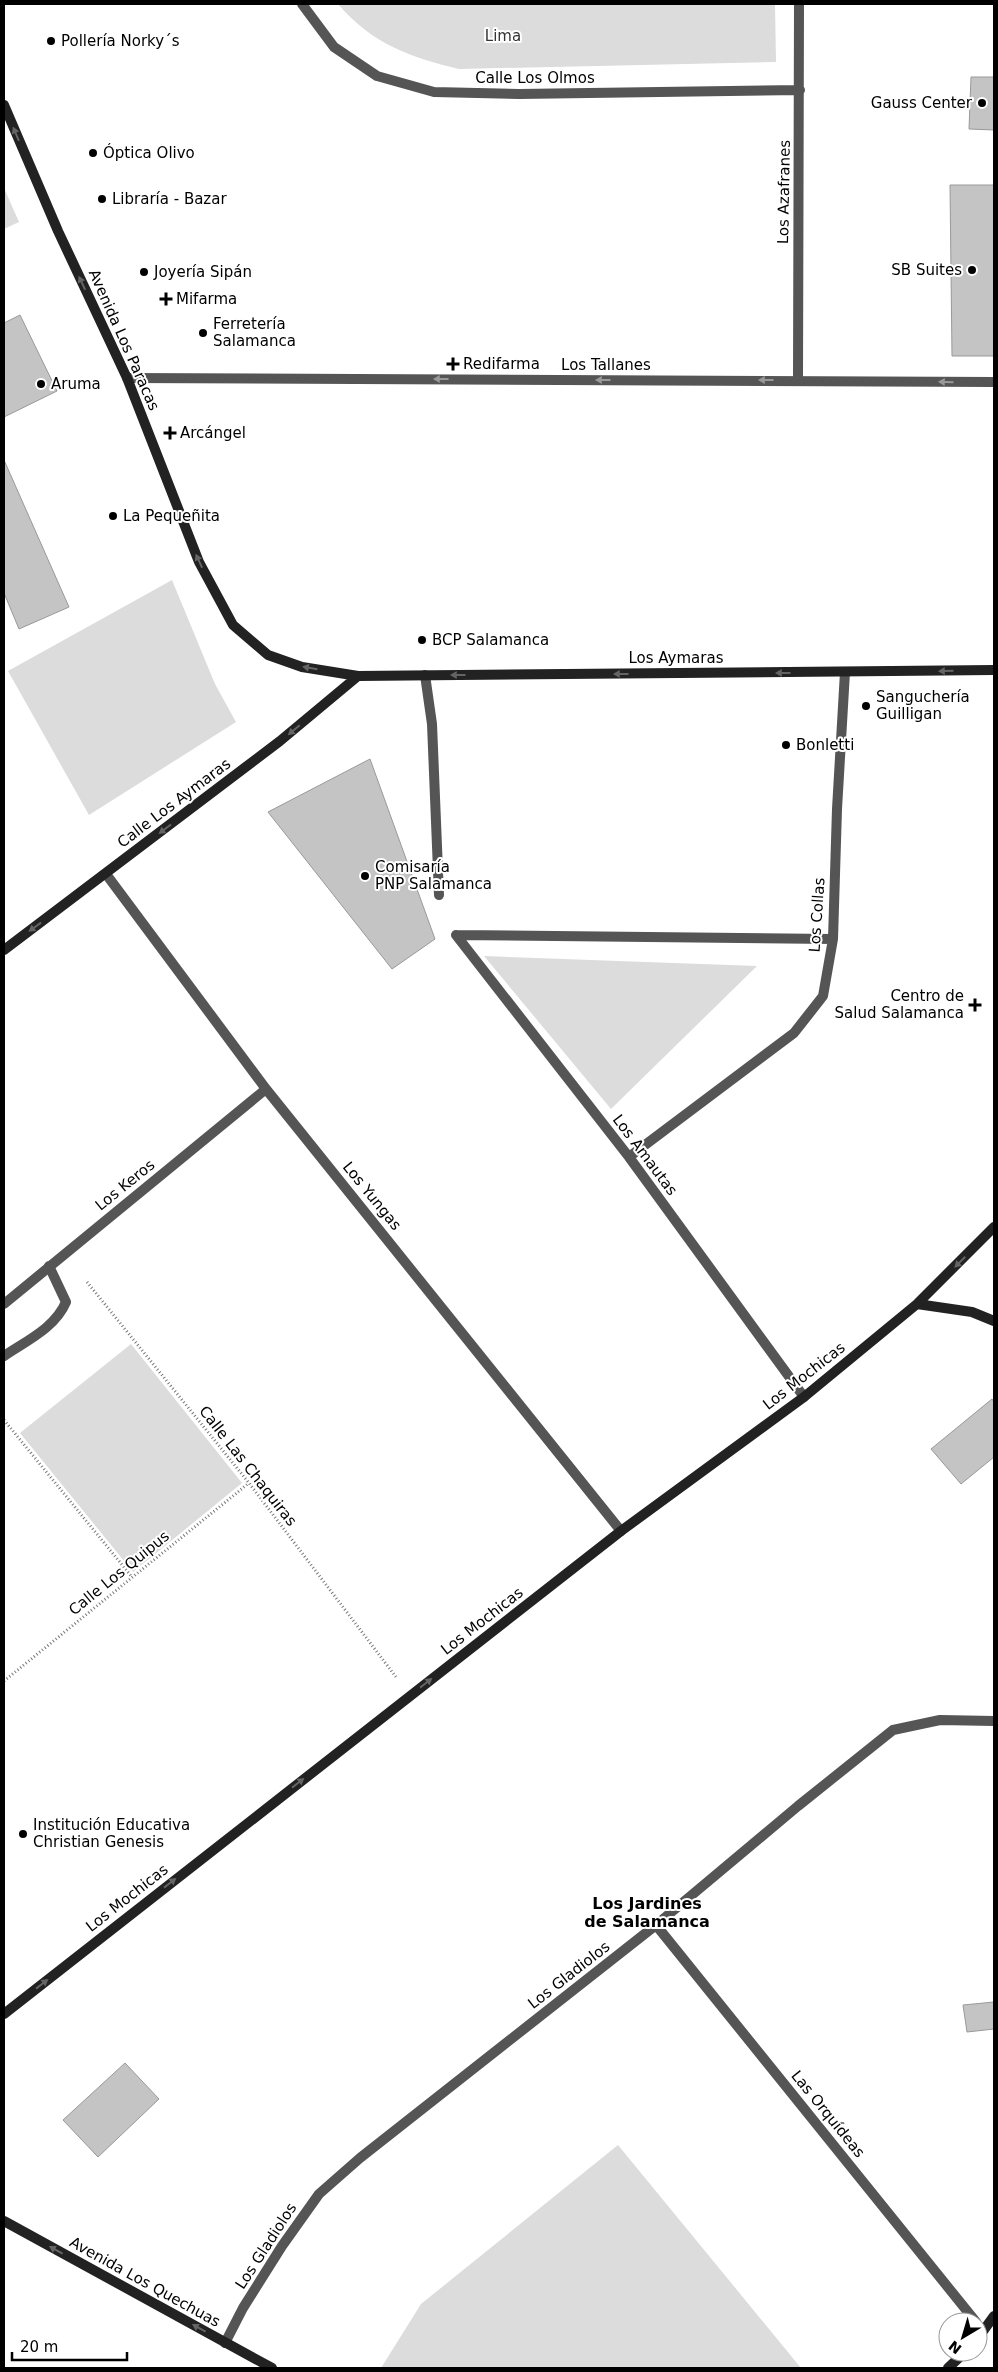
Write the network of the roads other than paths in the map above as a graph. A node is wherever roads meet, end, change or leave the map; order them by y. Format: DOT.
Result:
graph roads {
  1 [pos="302,4"];
  2 [pos="799,4"];
  3 [pos="800,90"];
  4 [pos="4,105"];
  5 [pos="127,378"];
  6 [pos="798,380"];
  7 [pos="994,382"];
  8 [pos="994,670"];
  9 [pos="846,672"];
  10 [pos="358,676"];
  11 [pos="425,676"];
  12 [pos="106,874"];
  13 [pos="439,894"];
  14 [pos="833,939"];
  15 [pos="4,950"];
  16 [pos="266,1089"];
  17 [pos="629,1157"];
  18 [pos="994,1227"];
  19 [pos="49,1266"];
  20 [pos="4,1304"];
  21 [pos="917,1304"];
  22 [pos="994,1321"];
  23 [pos="4,1356"];
  24 [pos="804,1397"];
  25 [pos="622,1531"];
  26 [pos="994,1721"];
  27 [pos="656,1925"];
  28 [pos="4,2014"];
  29 [pos="4,2221"];
  30 [pos="965,2312"];
  31 [pos="225,2343"];
  32 [pos="272,2368"];
  1 -- 3 [label="street, Calle Los Olmos"];
  2 -- 3 [label="street, Los Azafranes"];
  3 -- 6 [label="street, Los Azafranes"];
  5 -- 4 [label="street, Avenida Los Paracas, one-way"];
  6 -- 5 [label="street, Los Tallanes, one-way"];
  10 -- 5 [label="street, Avenida Los Paracas, one-way"];
  7 -- 6 [label="street, Los Tallanes, one-way"];
  8 -- 9 [label="street, Los Aymaras, one-way"];
  9 -- 11 [label="street, Los Aymaras, one-way"];
  9 -- 14 [label="street, Los Collas"];
  10 -- 11 [label="street, Los Aymaras"];
  10 -- 12 [label="street, Calle Los Aymaras, one-way"];
  11 -- 13 [label="street"];
  12 -- 15 [label="street, Calle Los Aymaras, one-way"];
  12 -- 16 [label="street, Los Yungas"];
  14 -- 17 [label="street, Los Collas"];
  14 -- 17 [label="street, Los Amautas"];
  16 -- 19 [label="street, Los Keros"];
  16 -- 25 [label="street, Los Yungas"];
  17 -- 24 [label="street, Los Amautas"];
  18 -- 21 [label="street, Los Mochicas, one-way"];
  19 -- 20 [label="street, Los Keros"];
  19 -- 23 [label="street"];
  21 -- 22 [label="street"];
  21 -- 24 [label="street, Los Mochicas"];
  24 -- 25 [label="street, Los Mochicas"];
  28 -- 25 [label="street, Los Mochicas, one-way"];
  26 -- 27 [label="street, Los Gladiolos"];
  27 -- 30 [label="street, Las Orquídeas"];
  27 -- 31 [label="street, Los Gladiolos"];
  31 -- 29 [label="street, Avenida Los Quechuas, one-way"];
  31 -- 32 [label="street, Avenida Los Quechuas"];
}
